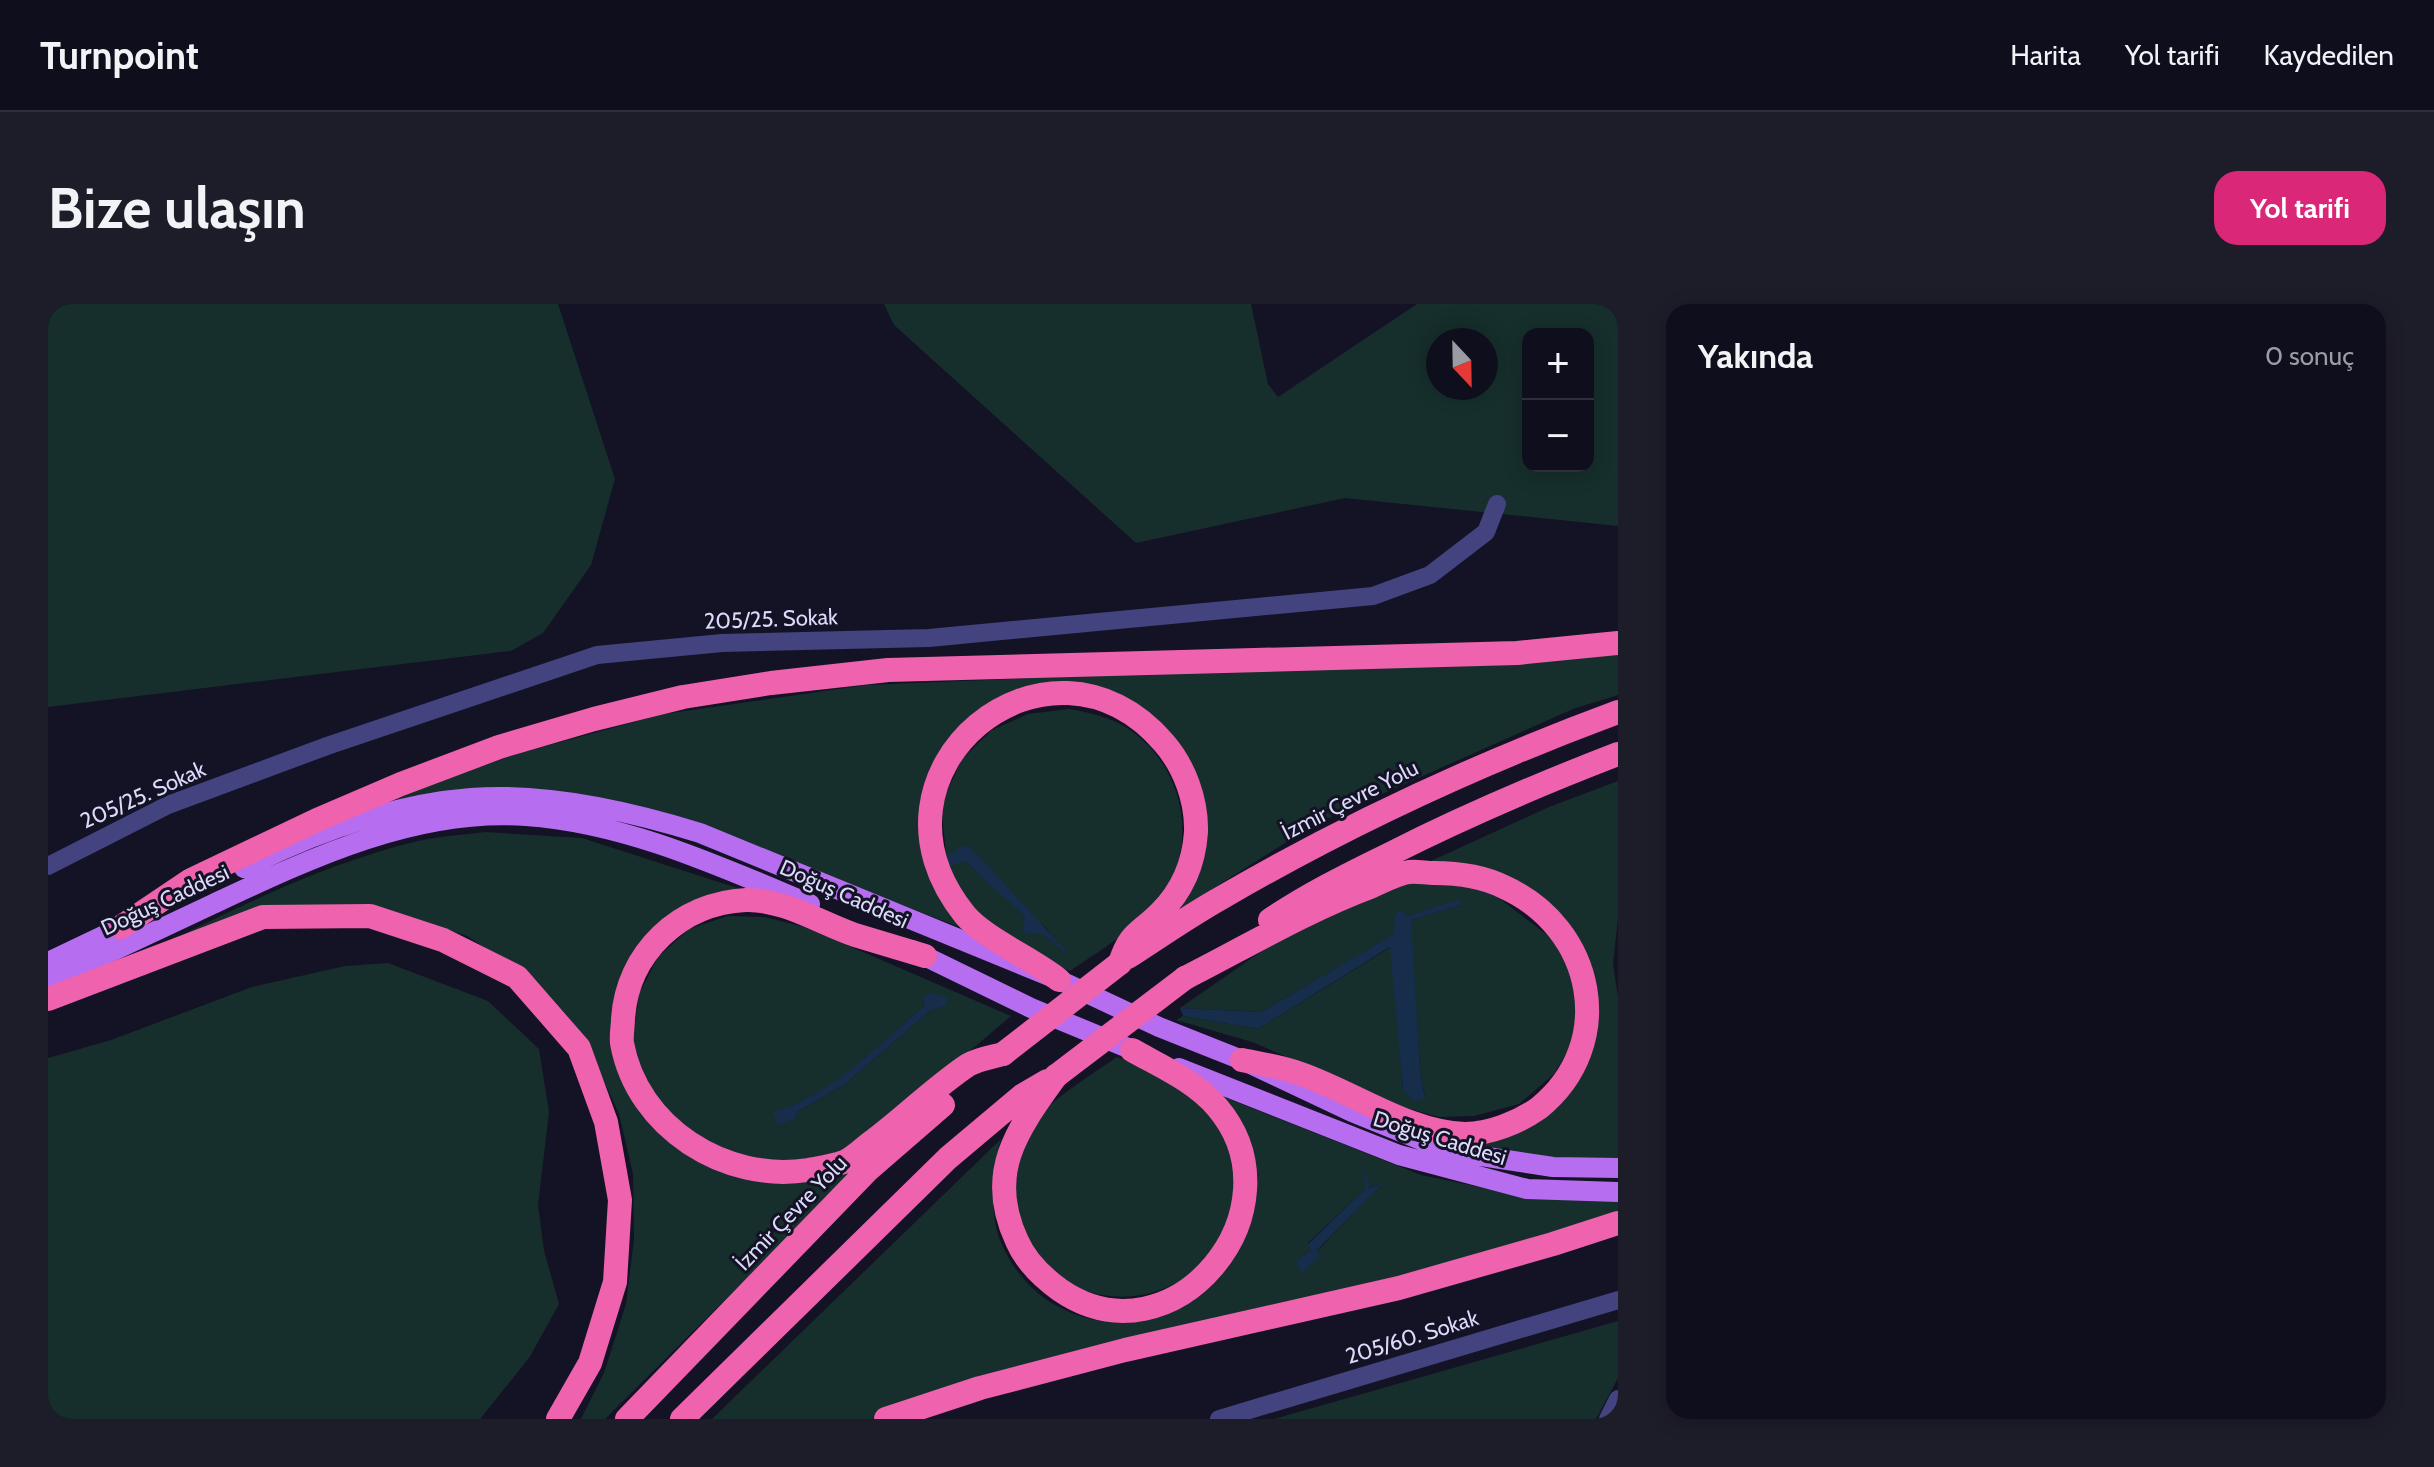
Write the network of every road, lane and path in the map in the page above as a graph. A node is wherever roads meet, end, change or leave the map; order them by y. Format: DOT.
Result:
graph roads {
  1 [pos="1497,504"];
  2 [pos="1618,643"];
  3 [pos="1618,712"];
  4 [pos="1618,754"];
  5 [pos="48,866"];
  6 [pos="121,927"];
  7 [pos="925,956"];
  8 [pos="48,962"];
  9 [pos="1120,963"];
  10 [pos="1185,978"];
  11 [pos="1059,980"];
  12 [pos="48,981"];
  13 [pos="48,999"];
  14 [pos="1132,1050"];
  15 [pos="1003,1054"];
  16 [pos="1242,1060"];
  17 [pos="1056,1076"];
  18 [pos="1618,1168"];
  19 [pos="1618,1192"];
  20 [pos="1618,1223"];
  21 [pos="1618,1300"];
  22 [pos="1618,1399"];
  23 [pos="558,1419"];
  24 [pos="627,1419"];
  25 [pos="682,1419"];
  26 [pos="886,1419"];
  27 [pos="1219,1419"];
  28 [pos="1608,1419"];
  1 -- 5 [label="street, 205/25. Sokak"];
  2 -- 6 [label="highway"];
  3 -- 9 [label="highway, İzmir Çevre Yolu"];
  4 -- 10 [label="highway"];
  6 -- 8 [label="main road, Doğuş Caddesi"];
  6 -- 11 [label="main road, Doğuş Caddesi"];
  7 -- 12 [label="main road, Doğuş Caddesi"];
  7 -- 14 [label="main road, Doğuş Caddesi"];
  7 -- 15 [label="highway"];
  9 -- 11 [label="highway"];
  9 -- 15 [label="highway, İzmir Çevre Yolu, bridge"];
  10 -- 16 [label="highway"];
  10 -- 17 [label="highway, bridge"];
  11 -- 16 [label="main road, Doğuş Caddesi"];
  13 -- 23 [label="highway"];
  14 -- 17 [label="highway"];
  14 -- 19 [label="main road, Doğuş Caddesi"];
  15 -- 24 [label="highway, İzmir Çevre Yolu"];
  16 -- 18 [label="main road, Doğuş Caddesi"];
  17 -- 25 [label="highway"];
  20 -- 26 [label="highway"];
  21 -- 27 [label="street, 205/60. Sokak"];
  22 -- 28 [label="street"];
}
